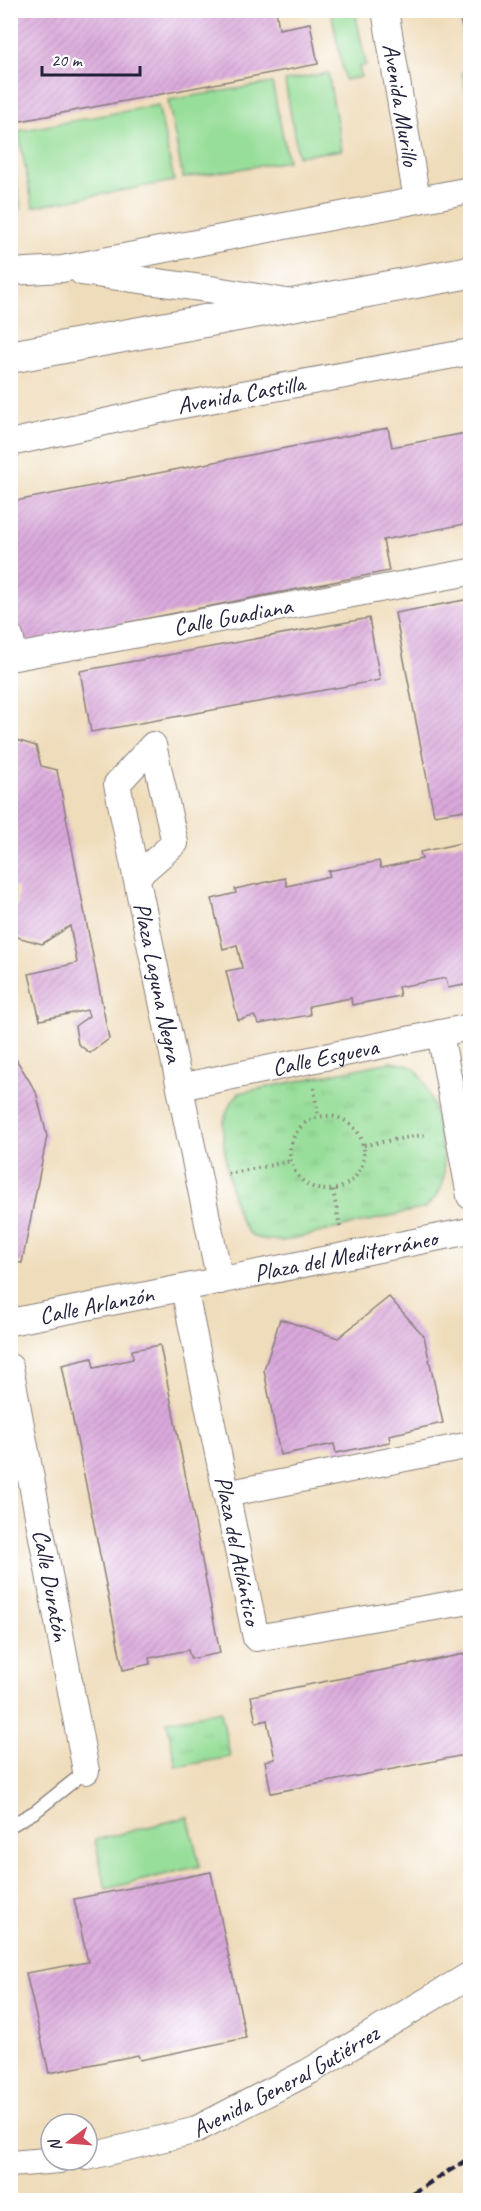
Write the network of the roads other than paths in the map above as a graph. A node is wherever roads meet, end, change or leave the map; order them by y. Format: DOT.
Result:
graph roads {
  1 [pos="384,10"];
  2 [pos="471,189"];
  3 [pos="417,200"];
  4 [pos="62,269"];
  5 [pos="10,272"];
  6 [pos="471,272"];
  7 [pos="298,304"];
  8 [pos="471,352"];
  9 [pos="10,357"];
  10 [pos="10,443"];
  11 [pos="471,572"];
  12 [pos="10,637"];
  13 [pos="136,877"];
  14 [pos="471,1027"];
  15 [pos="441,1033"];
  16 [pos="180,1087"];
  17 [pos="471,1196"];
  18 [pos="471,1231"];
  19 [pos="219,1281"];
  20 [pos="184,1288"];
  21 [pos="10,1322"];
  22 [pos="10,1367"];
  23 [pos="471,1445"];
  24 [pos="226,1494"];
  25 [pos="471,1601"];
  26 [pos="86,1771"];
  27 [pos="10,1826"];
  28 [pos="471,1975"];
  29 [pos="99,2154"];
  30 [pos="39,2162"];
  31 [pos="10,2164"];
  1 -- 3 [label="street, Avenida Murillo"];
  2 -- 3 [label="street"];
  3 -- 4 [label="street"];
  4 -- 5 [label="street"];
  4 -- 7 [label="street"];
  6 -- 7 [label="street"];
  7 -- 9 [label="street"];
  8 -- 10 [label="street, Avenida Castilla"];
  11 -- 12 [label="street, Calle Guadiana"];
  13 -- 16 [label="street, Plaza Laguna Negra"];
  14 -- 15 [label="street, Calle Esgueva"];
  15 -- 16 [label="street, Calle Esgueva"];
  15 -- 17 [label="street"];
  16 -- 19 [label="street, Plaza del Mediterráneo"];
  18 -- 19 [label="street, Plaza del Mediterráneo"];
  19 -- 20 [label="street, Plaza del Mediterráneo"];
  20 -- 21 [label="street, Calle Arlanzón"];
  20 -- 24 [label="street, Plaza del Atlántico"];
  22 -- 26 [label="street, Calle Duratón"];
  23 -- 24 [label="street"];
  24 -- 25 [label="street, Plaza del Atlántico"];
  26 -- 27 [label="lane"];
  28 -- 29 [label="street, Avenida General Gutiérrez"];
  30 -- 31 [label="street"];
}
